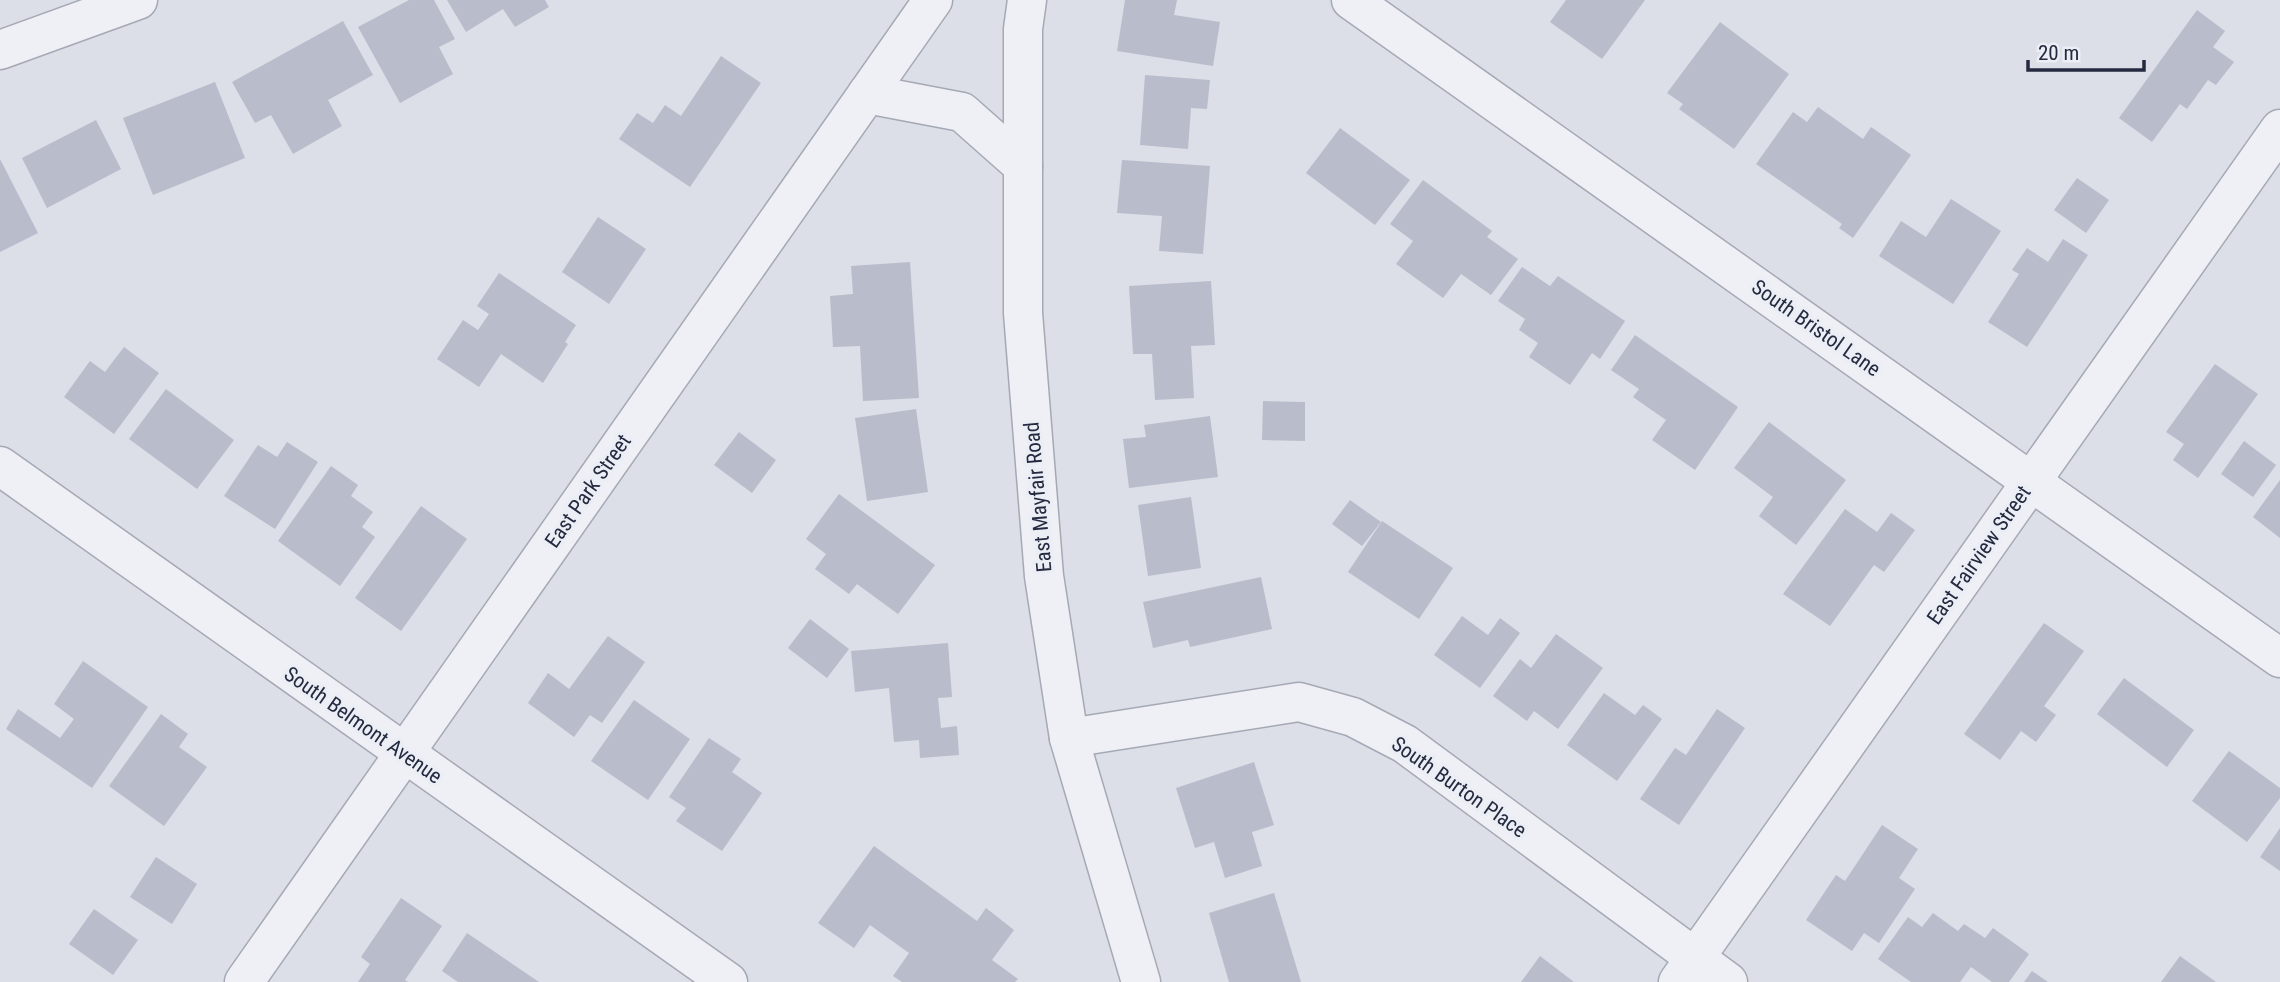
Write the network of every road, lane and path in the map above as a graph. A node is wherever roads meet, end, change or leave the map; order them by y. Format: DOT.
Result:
graph roads {
  1 [pos="138,0"];
  2 [pos="933,0"];
  3 [pos="1027,0"];
  4 [pos="1351,0"];
  5 [pos="0,50"];
  6 [pos="867,94"];
  7 [pos="2280,129"];
  8 [pos="1023,166"];
  9 [pos="0,466"];
  10 [pos="2031,481"];
  11 [pos="2280,658"];
  12 [pos="1069,738"];
  13 [pos="404,754"];
  14 [pos="1686,970"];
  15 [pos="244,982"];
  16 [pos="728,982"];
  17 [pos="1141,982"];
  18 [pos="1728,982"];
  1 -- 5 [label="street"];
  2 -- 6 [label="street, East Park Street"];
  3 -- 8 [label="street, East Mayfair Road"];
  4 -- 10 [label="street, South Bristol Lane"];
  6 -- 8 [label="street"];
  6 -- 13 [label="street, East Park Street"];
  7 -- 10 [label="street, East Fairview Street"];
  8 -- 12 [label="street, East Mayfair Road"];
  9 -- 13 [label="street, South Belmont Avenue"];
  10 -- 11 [label="street, South Bristol Lane"];
  10 -- 14 [label="street, East Fairview Street"];
  12 -- 14 [label="street, South Burton Place"];
  12 -- 17 [label="street, East Mayfair Road"];
  13 -- 15 [label="street, East Park Street"];
  13 -- 16 [label="street, South Belmont Avenue"];
  14 -- 18 [label="street, South Burton Place"];
}
